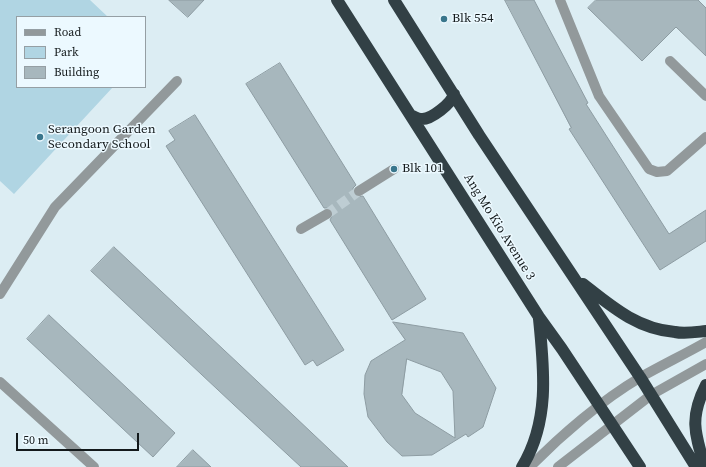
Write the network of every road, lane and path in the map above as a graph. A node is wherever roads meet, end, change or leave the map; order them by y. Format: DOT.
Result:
graph roads {
  1 [pos="337,0"];
  2 [pos="394,0"];
  3 [pos="560,0"];
  4 [pos="670,61"];
  5 [pos="177,81"];
  6 [pos="454,94"];
  7 [pos="706,96"];
  8 [pos="412,116"];
  9 [pos="706,137"];
  10 [pos="394,169"];
  11 [pos="360,191"];
  12 [pos="327,214"];
  13 [pos="301,229"];
  14 [pos="575,278"];
  15 [pos="1,292"];
  16 [pos="539,317"];
  17 [pos="706,332"];
  18 [pos="706,342"];
  19 [pos="706,364"];
  20 [pos="640,378"];
  21 [pos="0,382"];
  22 [pos="706,385"];
  23 [pos="651,395"];
  24 [pos="600,406"];
  25 [pos="612,424"];
  26 [pos="94,467"];
  27 [pos="522,467"];
  28 [pos="530,467"];
  29 [pos="558,467"];
  30 [pos="640,467"];
  31 [pos="696,467"];
  32 [pos="706,467"];
  1 -- 8 [label="highway, Ang Mo Kio Avenue 3"];
  2 -- 6 [label="highway"];
  3 -- 9 [label="street"];
  4 -- 7 [label="street"];
  5 -- 15 [label="street"];
  6 -- 8 [label="highway"];
  6 -- 14 [label="highway"];
  8 -- 16 [label="highway, Ang Mo Kio Avenue 3"];
  10 -- 11 [label="street"];
  12 -- 13 [label="street"];
  14 -- 17 [label="highway"];
  14 -- 20 [label="highway"];
  16 -- 24 [label="highway, Ang Mo Kio Avenue 3"];
  16 -- 27 [label="highway"];
  18 -- 20 [label="street"];
  19 -- 23 [label="street"];
  20 -- 23 [label="highway"];
  20 -- 24 [label="street"];
  21 -- 26 [label="street"];
  22 -- 32 [label="highway"];
  23 -- 25 [label="street"];
  23 -- 31 [label="highway"];
  24 -- 25 [label="highway, Ang Mo Kio Avenue 3"];
  24 -- 28 [label="street"];
  25 -- 29 [label="street"];
  25 -- 30 [label="highway, Ang Mo Kio Avenue 3"];
}
